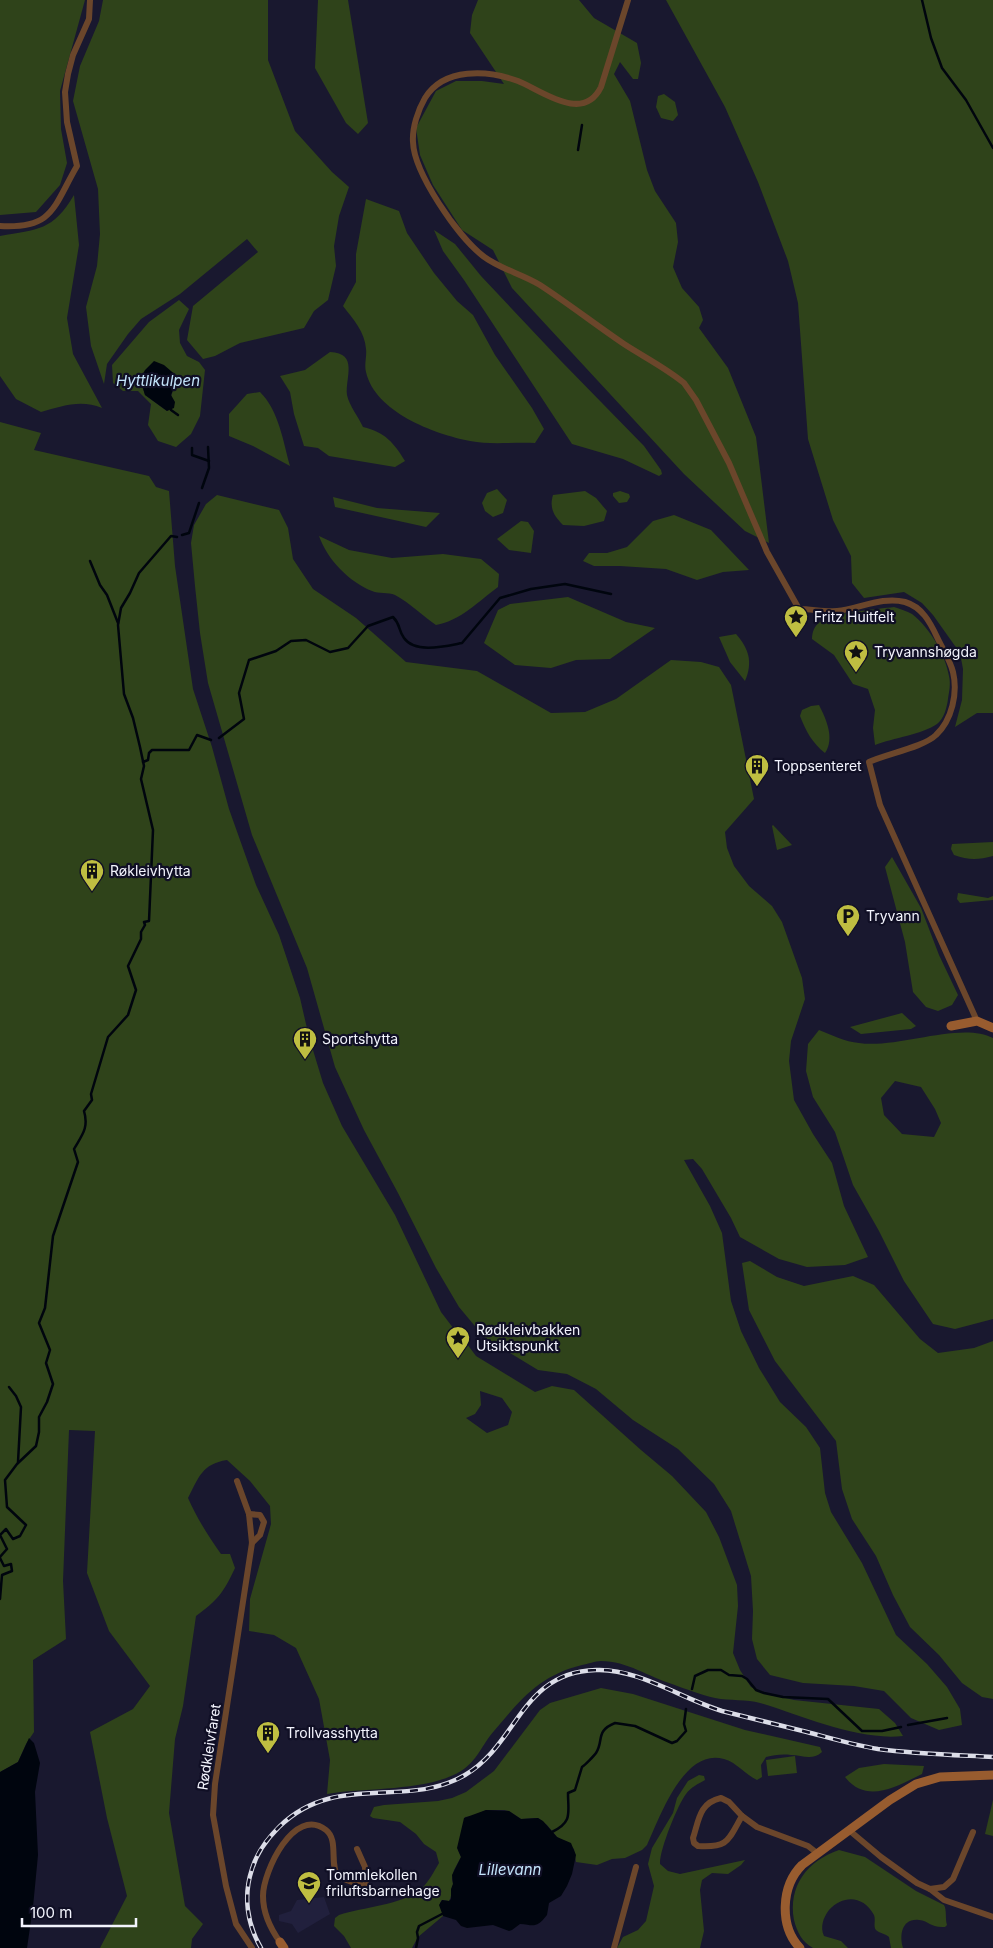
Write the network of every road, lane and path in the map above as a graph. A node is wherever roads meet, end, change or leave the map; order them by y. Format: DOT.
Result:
graph roads {
  1 [pos="90,0"];
  2 [pos="628,0"];
  3 [pos="0,226"];
  4 [pos="977,1021"];
  5 [pos="951,1026"];
  6 [pos="993,1028"];
  7 [pos="237,1481"];
  8 [pos="248,1514"];
  9 [pos="252,1543"];
  10 [pos="993,1775"];
  11 [pos="742,1816"];
  12 [pos="850,1831"];
  13 [pos="973,1832"];
  14 [pos="357,1849"];
  15 [pos="817,1854"];
  16 [pos="636,1867"];
  17 [pos="930,1889"];
  18 [pos="993,1917"];
  19 [pos="282,1945"];
  20 [pos="252,1948"];
  21 [pos="614,1948"];
  22 [pos="800,1948"];
  1 -- 3 [label="street"];
  2 -- 4 [label="street"];
  4 -- 5 [label="street"];
  4 -- 6 [label="street"];
  7 -- 8 [label="street, Rødkleivfaret"];
  8 -- 9 [label="street, Rødkleivfaret"];
  8 -- 9 [label="street, Rødkleivfaret"];
  9 -- 20 [label="street, Rødkleivfaret"];
  10 -- 12 [label="street"];
  11 -- 11 [label="street"];
  11 -- 15 [label="street"];
  12 -- 15 [label="street"];
  12 -- 17 [label="street"];
  13 -- 17 [label="street"];
  14 -- 19 [label="street"];
  15 -- 22 [label="street"];
  16 -- 21 [label="street"];
  17 -- 18 [label="street"];
}
